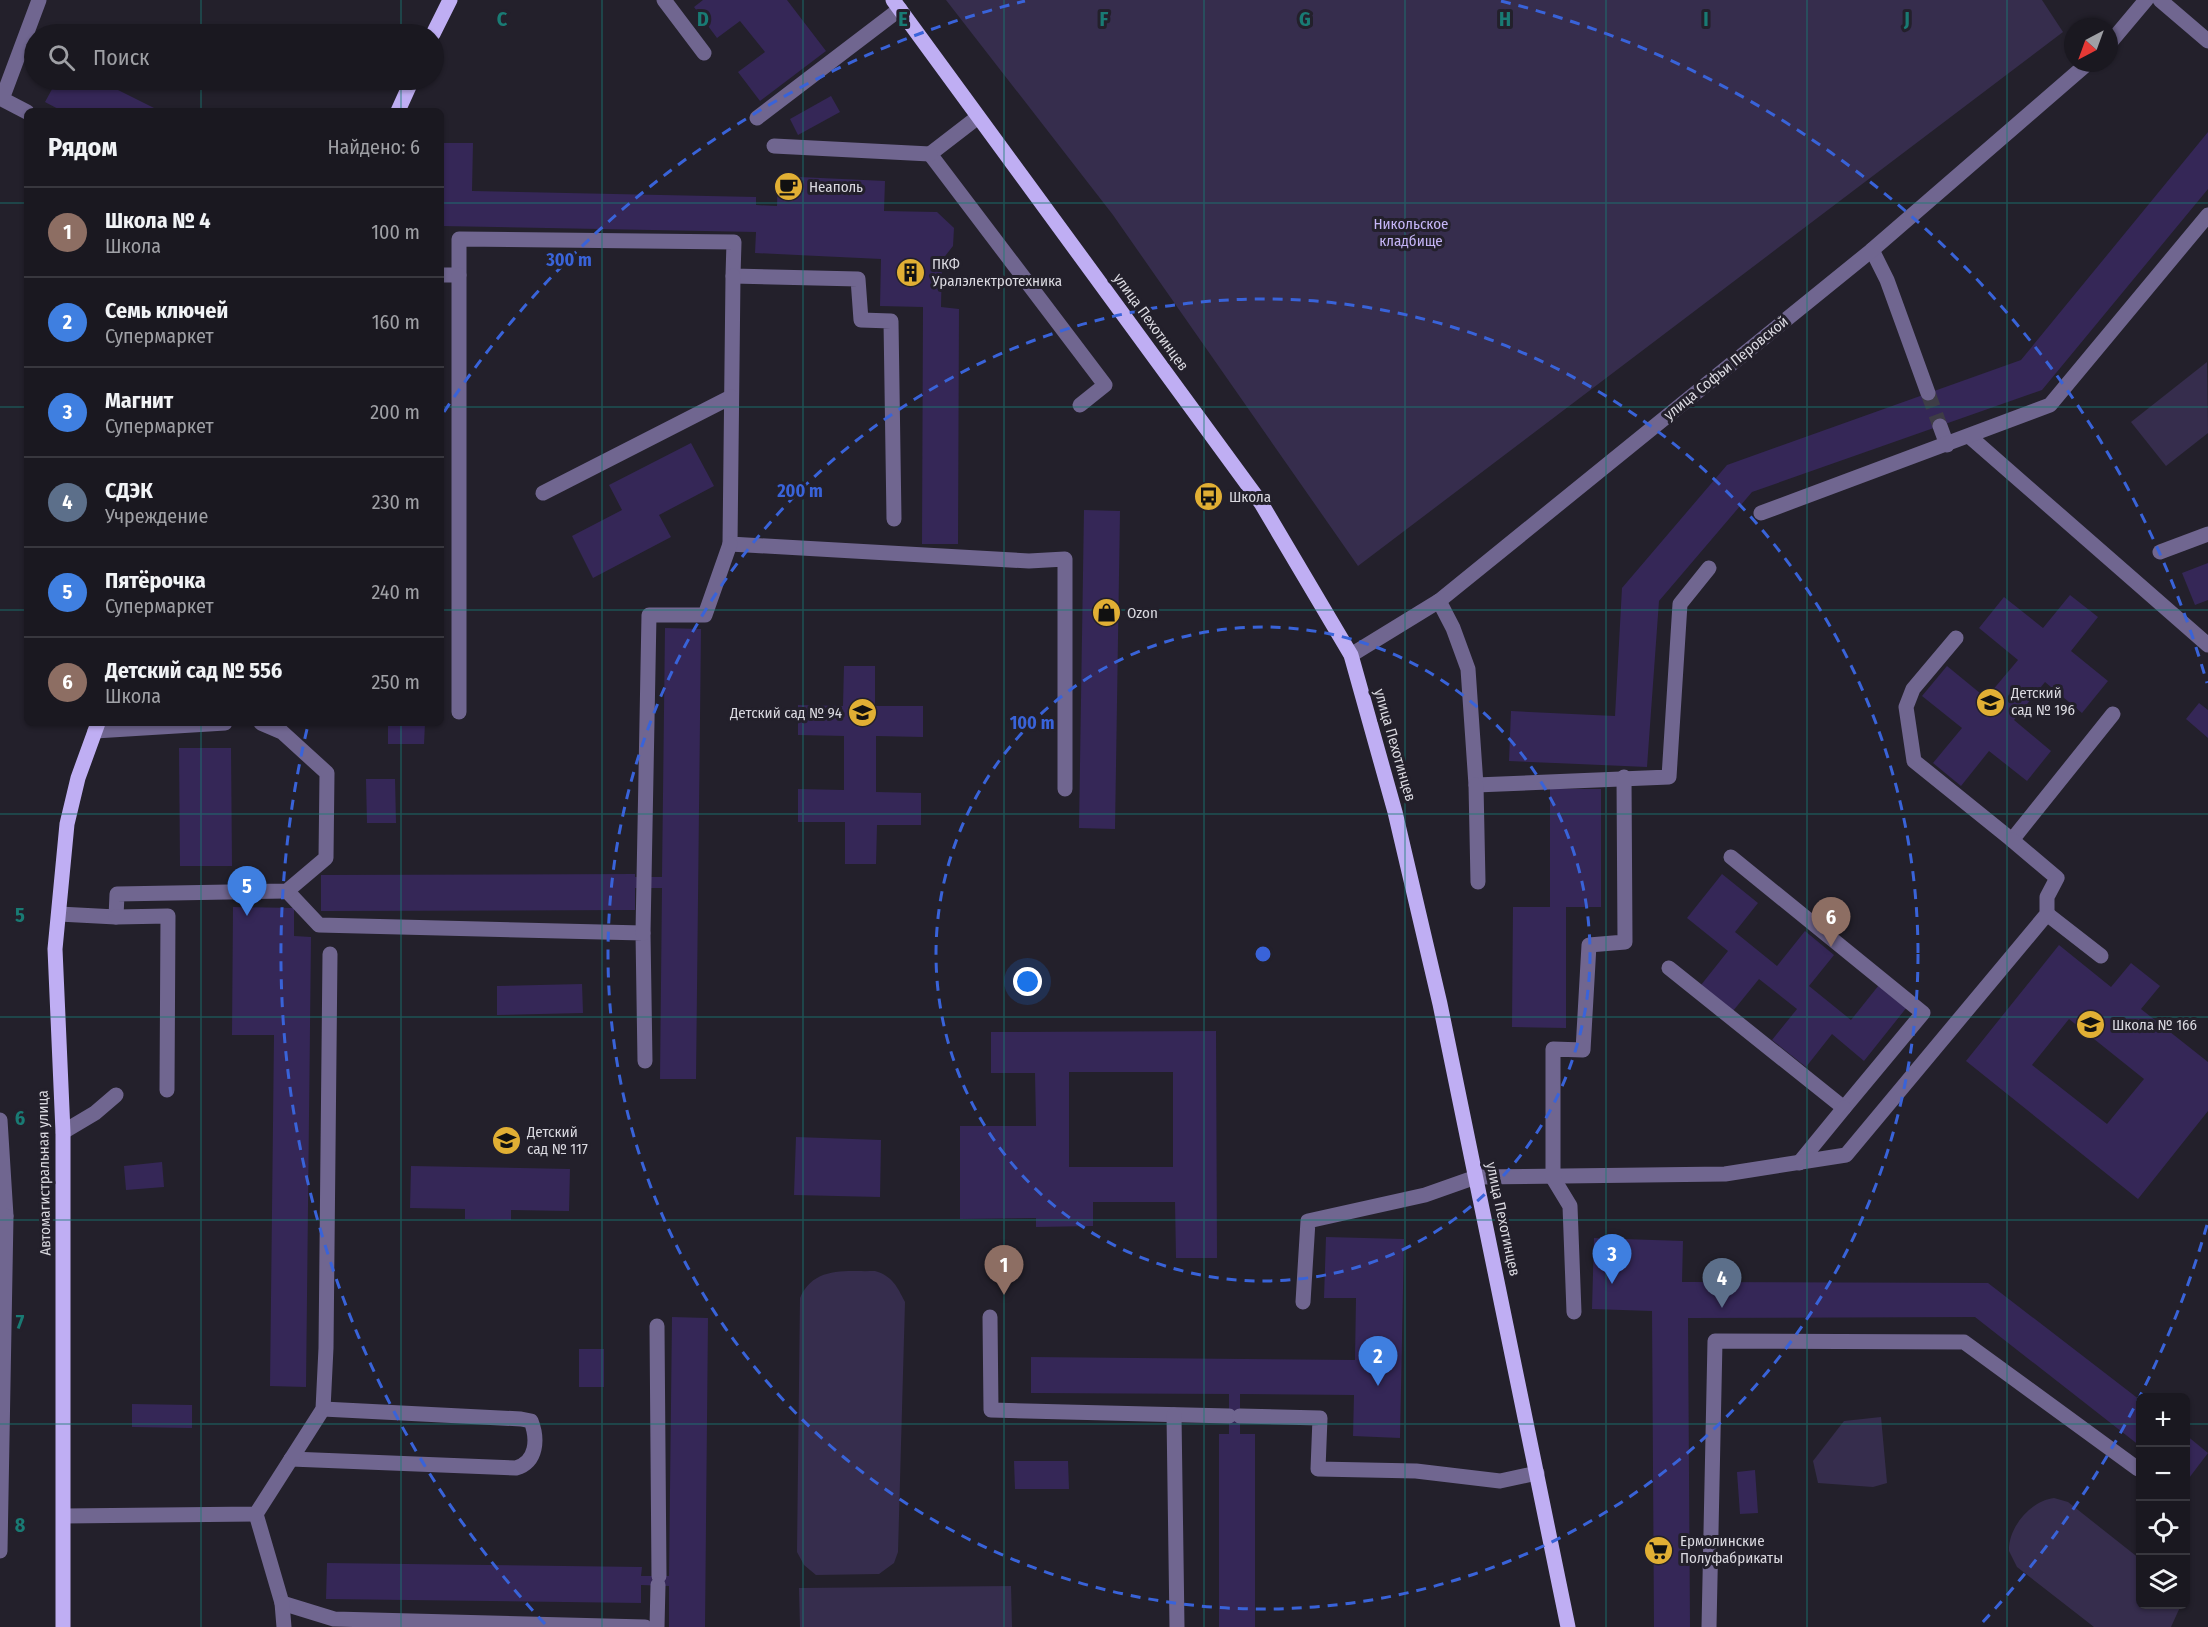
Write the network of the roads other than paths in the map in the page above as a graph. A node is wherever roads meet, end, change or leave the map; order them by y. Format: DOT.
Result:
graph roads {
  1 [pos="450,0"];
  2 [pos="664,0"];
  3 [pos="2146,0"];
  4 [pos="2160,0"];
  5 [pos="38,3"];
  6 [pos="896,5"];
  7 [pos="30,24"];
  8 [pos="439,24"];
  9 [pos="2118,33"];
  10 [pos="24,39"];
  11 [pos="2208,40"];
  12 [pos="704,53"];
  13 [pos="2078,72"];
  14 [pos="407,90"];
  15 [pos="1,99"];
  16 [pos="399,108"];
  17 [pos="24,110"];
  18 [pos="978,117"];
  19 [pos="757,118"];
  20 [pos="774,146"];
  21 [pos="930,154"];
  22 [pos="2208,215"];
  23 [pos="1872,250"];
  24 [pos="444,275"];
  25 [pos="459,275"];
  26 [pos="733,276"];
  27 [pos="1928,393"];
  28 [pos="731,397"];
  29 [pos="1080,405"];
  30 [pos="1940,426"];
  31 [pos="1969,436"];
  32 [pos="1947,445"];
  33 [pos="543,493"];
  34 [pos="1761,513"];
  35 [pos="894,519"];
  36 [pos="2208,534"];
  37 [pos="730,544"];
  38 [pos="2160,552"];
  39 [pos="1709,568"];
  40 [pos="1439,601"];
  41 [pos="1956,639"];
  42 [pos="2208,645"];
  43 [pos="1351,655"];
  44 [pos="459,712"];
  45 [pos="2113,714"];
  46 [pos="129,726"];
  47 [pos="268,726"];
  48 [pos="97,727"];
  49 [pos="1624,777"];
  50 [pos="1476,785"];
  51 [pos="1065,789"];
  52 [pos="2012,840"];
  53 [pos="1731,857"];
  54 [pos="1478,882"];
  55 [pos="287,891"];
  56 [pos="58,914"];
  57 [pos="2047,914"];
  58 [pos="116,917"];
  59 [pos="643,933"];
  60 [pos="330,954"];
  61 [pos="2101,956"];
  62 [pos="1669,968"];
  63 [pos="645,1060"];
  64 [pos="167,1090"];
  65 [pos="116,1095"];
  66 [pos="1844,1108"];
  67 [pos="0,1120"];
  68 [pos="63,1132"];
  69 [pos="1799,1162"];
  70 [pos="1476,1177"];
  71 [pos="1553,1178"];
  72 [pos="3,1216"];
  73 [pos="1303,1302"];
  74 [pos="1574,1312"];
  75 [pos="990,1317"];
  76 [pos="657,1326"];
  77 [pos="323,1409"];
  78 [pos="1174,1414"];
  79 [pos="291,1459"];
  80 [pos="2136,1468"];
  81 [pos="1537,1473"];
  82 [pos="256,1514"];
  83 [pos="64,1516"];
  84 [pos="0,1551"];
  85 [pos="282,1603"];
  86 [pos="63,1627"];
  87 [pos="284,1627"];
  88 [pos="645,1627"];
  89 [pos="657,1627"];
  90 [pos="1177,1627"];
  91 [pos="1568,1627"];
  92 [pos="1709,1627"];
  1 -- 8 [label="main road"];
  2 -- 12 [label="street"];
  3 -- 9 [label="street"];
  4 -- 11 [label="street"];
  5 -- 7 [label="street"];
  6 -- 18 [label="main road, улица Пехотинцев"];
  6 -- 19 [label="street"];
  10 -- 15 [label="street"];
  13 -- 23 [label="street, улица Софьи Перовской"];
  14 -- 16 [label="main road"];
  15 -- 17 [label="street"];
  18 -- 21 [label="street"];
  18 -- 43 [label="main road, улица Пехотинцев"];
  20 -- 21 [label="street"];
  21 -- 29 [label="street"];
  22 -- 31 [label="street"];
  23 -- 27 [label="street"];
  23 -- 40 [label="street, улица Софьи Перовской"];
  24 -- 25 [label="street"];
  25 -- 26 [label="street"];
  25 -- 44 [label="street"];
  26 -- 28 [label="street"];
  26 -- 35 [label="street"];
  28 -- 33 [label="street"];
  28 -- 37 [label="street"];
  30 -- 32 [label="street"];
  31 -- 32 [label="street"];
  31 -- 42 [label="street"];
  32 -- 34 [label="street"];
  36 -- 38 [label="street"];
  37 -- 51 [label="street"];
  37 -- 59 [label="street"];
  39 -- 49 [label="street"];
  40 -- 43 [label="street, улица Софьи Перовской"];
  40 -- 50 [label="street"];
  41 -- 52 [label="street"];
  43 -- 70 [label="main road, улица Пехотинцев"];
  45 -- 52 [label="street"];
  46 -- 48 [label="street"];
  47 -- 55 [label="street"];
  48 -- 56 [label="main road, Автомагистральная улица"];
  49 -- 50 [label="street"];
  49 -- 71 [label="street"];
  50 -- 54 [label="street"];
  52 -- 57 [label="street"];
  53 -- 66 [label="street"];
  55 -- 58 [label="street"];
  55 -- 59 [label="street"];
  56 -- 58 [label="street"];
  56 -- 68 [label="main road, Автомагистральная улица"];
  57 -- 61 [label="street"];
  57 -- 69 [label="street"];
  58 -- 64 [label="street"];
  59 -- 63 [label="street"];
  60 -- 77 [label="street"];
  62 -- 66 [label="street"];
  65 -- 68 [label="street"];
  66 -- 69 [label="street"];
  67 -- 72 [label="street"];
  68 -- 83 [label="main road, Автомагистральная улица"];
  69 -- 71 [label="street"];
  70 -- 71 [label="street"];
  70 -- 73 [label="street"];
  70 -- 81 [label="main road, улица Пехотинцев"];
  71 -- 74 [label="street"];
  72 -- 84 [label="street"];
  75 -- 78 [label="street"];
  76 -- 89 [label="street"];
  77 -- 79 [label="street"];
  77 -- 79 [label="street"];
  78 -- 81 [label="street"];
  78 -- 90 [label="street"];
  79 -- 82 [label="street"];
  80 -- 92 [label="street"];
  81 -- 91 [label="main road, улица Пехотинцев"];
  82 -- 83 [label="street"];
  82 -- 85 [label="street"];
  83 -- 86 [label="main road, Автомагистральная улица"];
  85 -- 87 [label="street"];
  85 -- 88 [label="street"];
}
